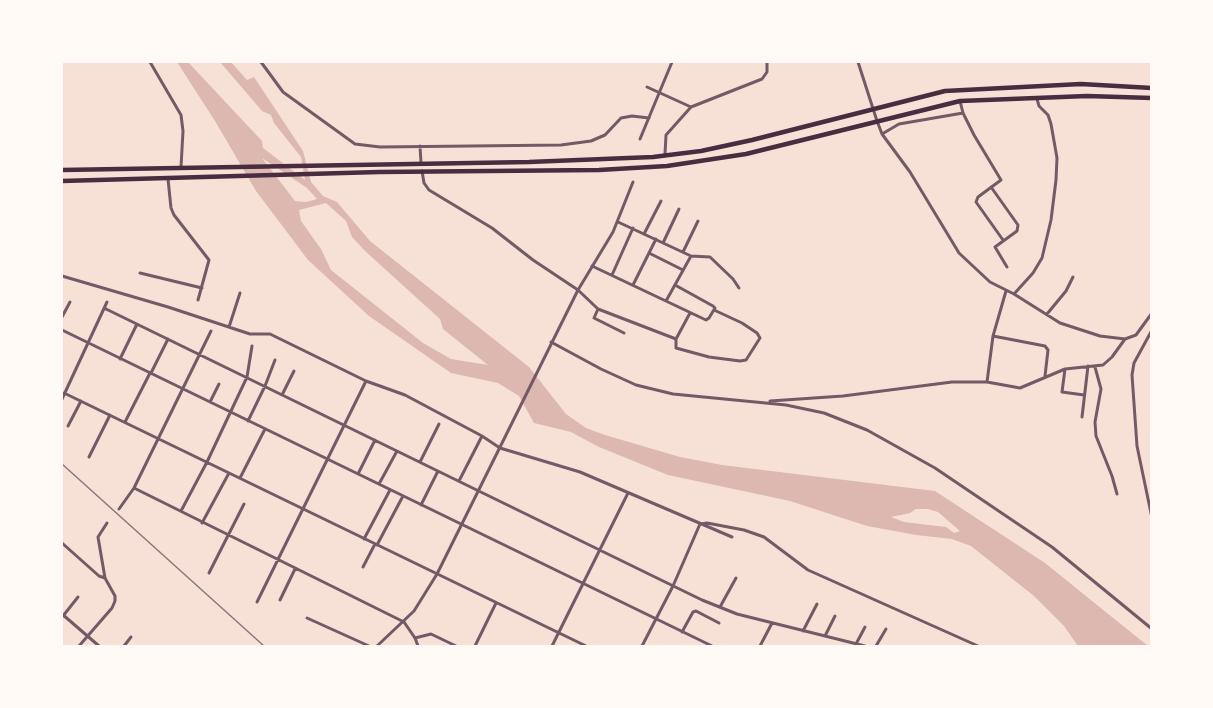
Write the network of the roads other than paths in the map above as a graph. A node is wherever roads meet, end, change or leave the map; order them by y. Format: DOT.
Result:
graph roads {
  1 [pos="150,62"];
  2 [pos="261,62"];
  3 [pos="672,62"];
  4 [pos="767,62"];
  5 [pos="858,62"];
  6 [pos="647,87"];
  7 [pos="1152,88"];
  8 [pos="660,92"];
  9 [pos="1036,97"];
  10 [pos="1152,98"];
  11 [pos="960,101"];
  12 [pos="691,107"];
  13 [pos="873,111"];
  14 [pos="963,113"];
  15 [pos="649,118"];
  16 [pos="877,121"];
  17 [pos="882,134"];
  18 [pos="640,139"];
  19 [pos="420,146"];
  20 [pos="665,154"];
  21 [pos="421,163"];
  22 [pos="181,167"];
  23 [pos="62,170"];
  24 [pos="422,171"];
  25 [pos="168,179"];
  26 [pos="62,181"];
  27 [pos="633,183"];
  28 [pos="991,187"];
  29 [pos="661,201"];
  30 [pos="679,209"];
  31 [pos="698,221"];
  32 [pos="618,222"];
  33 [pos="633,228"];
  34 [pos="644,234"];
  35 [pos="656,239"];
  36 [pos="1004,240"];
  37 [pos="663,243"];
  38 [pos="683,252"];
  39 [pos="649,253"];
  40 [pos="691,256"];
  41 [pos="591,266"];
  42 [pos="1007,267"];
  43 [pos="683,270"];
  44 [pos="140,273"];
  45 [pos="612,275"];
  46 [pos="62,276"];
  47 [pos="1073,277"];
  48 [pos="633,285"];
  49 [pos="675,285"];
  50 [pos="202,288"];
  51 [pos="739,288"];
  52 [pos="578,290"];
  53 [pos="1006,291"];
  54 [pos="240,293"];
  55 [pos="1014,294"];
  56 [pos="198,300"];
  57 [pos="666,301"];
  58 [pos="70,302"];
  59 [pos="107,302"];
  60 [pos="104,308"];
  61 [pos="598,309"];
  62 [pos="714,310"];
  63 [pos="690,313"];
  64 [pos="1152,314"];
  65 [pos="1046,315"];
  66 [pos="62,317"];
  67 [pos="137,324"];
  68 [pos="229,327"];
  69 [pos="62,330"];
  70 [pos="1152,330"];
  71 [pos="211,331"];
  72 [pos="624,333"];
  73 [pos="993,336"];
  74 [pos="168,339"];
  75 [pos="676,339"];
  76 [pos="1125,339"];
  77 [pos="87,342"];
  78 [pos="551,342"];
  79 [pos="252,346"];
  80 [pos="200,355"];
  81 [pos="120,358"];
  82 [pos="275,360"];
  83 [pos="1088,366"];
  84 [pos="1095,367"];
  85 [pos="1065,369"];
  86 [pos="294,371"];
  87 [pos="150,373"];
  88 [pos="1045,376"];
  89 [pos="247,377"];
  90 [pos="366,381"];
  91 [pos="987,382"];
  92 [pos="219,384"];
  93 [pos="265,387"];
  94 [pos="183,389"];
  95 [pos="64,393"];
  96 [pos="1084,394"];
  97 [pos="282,395"];
  98 [pos="62,399"];
  99 [pos="81,401"];
  100 [pos="210,402"];
  101 [pos="768,402"];
  102 [pos="230,412"];
  103 [pos="110,415"];
  104 [pos="1082,417"];
  105 [pos="248,421"];
  106 [pos="125,422"];
  107 [pos="439,424"];
  108 [pos="344,425"];
  109 [pos="68,426"];
  110 [pos="265,429"];
  111 [pos="482,436"];
  112 [pos="159,439"];
  113 [pos="375,440"];
  114 [pos="500,447"];
  115 [pos="397,451"];
  116 [pos="89,457"];
  117 [pos="328,459"];
  118 [pos="207,462"];
  119 [pos="420,462"];
  120 [pos="438,471"];
  121 [pos="229,473"];
  122 [pos="358,474"];
  123 [pos="240,478"];
  124 [pos="459,481"];
  125 [pos="379,484"];
  126 [pos="135,488"];
  127 [pos="390,490"];
  128 [pos="479,491"];
  129 [pos="628,493"];
  130 [pos="1117,494"];
  131 [pos="403,496"];
  132 [pos="244,504"];
  133 [pos="421,505"];
  134 [pos="119,508"];
  135 [pos="303,509"];
  136 [pos="181,512"];
  137 [pos="1152,518"];
  138 [pos="107,523"];
  139 [pos="202,523"];
  140 [pos="700,524"];
  141 [pos="464,525"];
  142 [pos="229,536"];
  143 [pos="732,537"];
  144 [pos="364,539"];
  145 [pos="62,545"];
  146 [pos="376,545"];
  147 [pos="599,550"];
  148 [pos="278,560"];
  149 [pos="363,567"];
  150 [pos="295,569"];
  151 [pos="209,573"];
  152 [pos="437,574"];
  153 [pos="105,578"];
  154 [pos="736,578"];
  155 [pos="583,584"];
  156 [pos="673,586"];
  157 [pos="78,597"];
  158 [pos="280,600"];
  159 [pos="257,602"];
  160 [pos="496,603"];
  161 [pos="818,604"];
  162 [pos="720,607"];
  163 [pos="62,615"];
  164 [pos="835,616"];
  165 [pos="307,618"];
  166 [pos="656,619"];
  167 [pos="404,622"];
  168 [pos="719,623"];
  169 [pos="772,623"];
  170 [pos="865,627"];
  171 [pos="886,629"];
  172 [pos="1152,629"];
  173 [pos="803,630"];
  174 [pos="682,632"];
  175 [pos="558,633"];
  176 [pos="825,636"];
  177 [pos="88,637"];
  178 [pos="131,637"];
  179 [pos="416,638"];
  180 [pos="856,644"];
  181 [pos="80,646"];
  182 [pos="99,646"];
  183 [pos="124,646"];
  184 [pos="369,646"];
  185 [pos="377,646"];
  186 [pos="418,646"];
  187 [pos="455,646"];
  188 [pos="475,646"];
  189 [pos="552,646"];
  190 [pos="586,646"];
  191 [pos="642,646"];
  192 [pos="712,646"];
  193 [pos="760,646"];
  194 [pos="865,646"];
  195 [pos="876,646"];
  196 [pos="978,646"];
  1 -- 22 [label="street"];
  2 -- 19 [label="street"];
  3 -- 8 [label="street"];
  4 -- 12 [label="street"];
  5 -- 13 [label="street"];
  6 -- 8 [label="street"];
  7 -- 13 [label="highway"];
  8 -- 12 [label="street"];
  8 -- 15 [label="street"];
  9 -- 10 [label="highway"];
  9 -- 11 [label="highway"];
  9 -- 55 [label="street"];
  11 -- 14 [label="street"];
  11 -- 16 [label="highway"];
  12 -- 20 [label="street"];
  13 -- 16 [label="street"];
  13 -- 20 [label="highway"];
  14 -- 17 [label="street"];
  14 -- 28 [label="street"];
  15 -- 18 [label="street"];
  15 -- 19 [label="street"];
  16 -- 17 [label="street"];
  16 -- 24 [label="highway"];
  17 -- 53 [label="street"];
  19 -- 21 [label="street"];
  20 -- 21 [label="highway"];
  21 -- 22 [label="highway"];
  22 -- 23 [label="highway"];
  24 -- 25 [label="highway"];
  24 -- 52 [label="street"];
  25 -- 26 [label="highway"];
  25 -- 50 [label="street"];
  27 -- 32 [label="street"];
  28 -- 36 [label="street"];
  28 -- 36 [label="street"];
  29 -- 34 [label="street"];
  30 -- 37 [label="street"];
  31 -- 38 [label="street"];
  32 -- 33 [label="street"];
  32 -- 41 [label="street"];
  33 -- 34 [label="street"];
  33 -- 45 [label="street"];
  34 -- 35 [label="street"];
  35 -- 37 [label="street"];
  35 -- 39 [label="street"];
  36 -- 42 [label="street"];
  37 -- 38 [label="street"];
  38 -- 40 [label="street"];
  39 -- 43 [label="street"];
  39 -- 48 [label="street"];
  40 -- 43 [label="street"];
  40 -- 51 [label="street"];
  41 -- 45 [label="street"];
  41 -- 52 [label="street"];
  43 -- 49 [label="street"];
  44 -- 50 [label="street"];
  45 -- 48 [label="street"];
  46 -- 68 [label="street"];
  47 -- 65 [label="street"];
  48 -- 57 [label="street"];
  49 -- 57 [label="street"];
  49 -- 62 [label="street"];
  50 -- 56 [label="street"];
  52 -- 61 [label="street"];
  52 -- 78 [label="street"];
  53 -- 55 [label="street"];
  53 -- 73 [label="street"];
  54 -- 68 [label="street"];
  55 -- 65 [label="street"];
  57 -- 63 [label="street"];
  58 -- 66 [label="street"];
  59 -- 60 [label="street"];
  60 -- 67 [label="street"];
  60 -- 77 [label="street"];
  61 -- 72 [label="street"];
  61 -- 75 [label="street"];
  62 -- 63 [label="street"];
  62 -- 75 [label="street"];
  63 -- 75 [label="street"];
  64 -- 76 [label="street"];
  65 -- 76 [label="street"];
  67 -- 74 [label="street"];
  67 -- 81 [label="street"];
  68 -- 90 [label="street"];
  69 -- 77 [label="street"];
  70 -- 137 [label="street"];
  71 -- 80 [label="street"];
  73 -- 88 [label="street"];
  73 -- 91 [label="street"];
  74 -- 80 [label="street"];
  74 -- 87 [label="street"];
  76 -- 84 [label="street"];
  77 -- 81 [label="street"];
  77 -- 95 [label="street"];
  78 -- 101 [label="street"];
  78 -- 114 [label="street"];
  79 -- 89 [label="street"];
  80 -- 89 [label="street"];
  80 -- 94 [label="street"];
  81 -- 87 [label="street"];
  82 -- 93 [label="street"];
  83 -- 84 [label="street"];
  83 -- 85 [label="street"];
  83 -- 96 [label="street"];
  84 -- 130 [label="street"];
  85 -- 88 [label="street"];
  85 -- 96 [label="street"];
  86 -- 97 [label="street"];
  87 -- 94 [label="street"];
  87 -- 106 [label="street"];
  88 -- 91 [label="street"];
  89 -- 93 [label="street"];
  89 -- 102 [label="street"];
  90 -- 108 [label="street"];
  90 -- 111 [label="street"];
  91 -- 101 [label="street"];
  92 -- 100 [label="street"];
  93 -- 97 [label="street"];
  93 -- 105 [label="street"];
  94 -- 100 [label="street"];
  94 -- 112 [label="street"];
  95 -- 98 [label="street"];
  95 -- 99 [label="street"];
  96 -- 104 [label="street"];
  97 -- 108 [label="street"];
  99 -- 103 [label="street"];
  99 -- 109 [label="street"];
  100 -- 102 [label="street"];
  101 -- 172 [label="street"];
  102 -- 105 [label="street"];
  102 -- 118 [label="street"];
  103 -- 106 [label="street"];
  103 -- 116 [label="street"];
  105 -- 110 [label="street"];
  106 -- 112 [label="street"];
  107 -- 119 [label="street"];
  108 -- 113 [label="street"];
  108 -- 117 [label="street"];
  110 -- 117 [label="street"];
  110 -- 123 [label="street"];
  111 -- 114 [label="street"];
  111 -- 124 [label="street"];
  112 -- 118 [label="street"];
  112 -- 126 [label="street"];
  113 -- 115 [label="street"];
  113 -- 122 [label="street"];
  114 -- 128 [label="street"];
  114 -- 129 [label="street"];
  115 -- 119 [label="street"];
  115 -- 125 [label="street"];
  117 -- 122 [label="street"];
  117 -- 135 [label="street"];
  118 -- 121 [label="street"];
  118 -- 136 [label="street"];
  119 -- 120 [label="street"];
  120 -- 124 [label="street"];
  120 -- 133 [label="street"];
  121 -- 123 [label="street"];
  121 -- 139 [label="street"];
  122 -- 125 [label="street"];
  123 -- 135 [label="street"];
  124 -- 128 [label="street"];
  125 -- 127 [label="street"];
  126 -- 134 [label="street"];
  126 -- 136 [label="street"];
  127 -- 131 [label="street"];
  127 -- 144 [label="street"];
  128 -- 141 [label="street"];
  128 -- 147 [label="street"];
  129 -- 140 [label="street"];
  129 -- 147 [label="street"];
  131 -- 133 [label="street"];
  131 -- 146 [label="street"];
  132 -- 142 [label="street"];
  133 -- 141 [label="street"];
  135 -- 144 [label="street"];
  135 -- 148 [label="street"];
  136 -- 139 [label="street"];
  138 -- 153 [label="street"];
  139 -- 142 [label="street"];
  140 -- 143 [label="street"];
  140 -- 156 [label="street"];
  140 -- 196 [label="street"];
  141 -- 152 [label="street"];
  141 -- 155 [label="street"];
  142 -- 148 [label="street"];
  142 -- 151 [label="street"];
  144 -- 146 [label="street"];
  145 -- 153 [label="street"];
  146 -- 149 [label="street"];
  146 -- 152 [label="street"];
  147 -- 155 [label="street"];
  147 -- 156 [label="street"];
  148 -- 150 [label="street"];
  148 -- 159 [label="street"];
  150 -- 158 [label="street"];
  150 -- 167 [label="street"];
  152 -- 160 [label="street"];
  152 -- 167 [label="street"];
  153 -- 177 [label="street"];
  154 -- 162 [label="street"];
  155 -- 166 [label="street"];
  155 -- 175 [label="street"];
  156 -- 162 [label="street"];
  156 -- 166 [label="street"];
  157 -- 163 [label="street"];
  160 -- 175 [label="street"];
  160 -- 188 [label="street"];
  161 -- 173 [label="street"];
  162 -- 169 [label="street"];
  163 -- 177 [label="street"];
  164 -- 176 [label="street"];
  165 -- 184 [label="street"];
  166 -- 174 [label="street"];
  166 -- 191 [label="street"];
  167 -- 179 [label="street"];
  167 -- 185 [label="street"];
  168 -- 174 [label="street"];
  169 -- 173 [label="street"];
  169 -- 193 [label="street"];
  170 -- 180 [label="street"];
  171 -- 195 [label="street"];
  173 -- 176 [label="street"];
  174 -- 192 [label="street"];
  175 -- 189 [label="street"];
  175 -- 190 [label="street"];
  176 -- 180 [label="street"];
  177 -- 181 [label="street"];
  177 -- 182 [label="street"];
  178 -- 183 [label="street"];
  179 -- 186 [label="street"];
  179 -- 187 [label="street"];
  180 -- 194 [label="street"];
}
